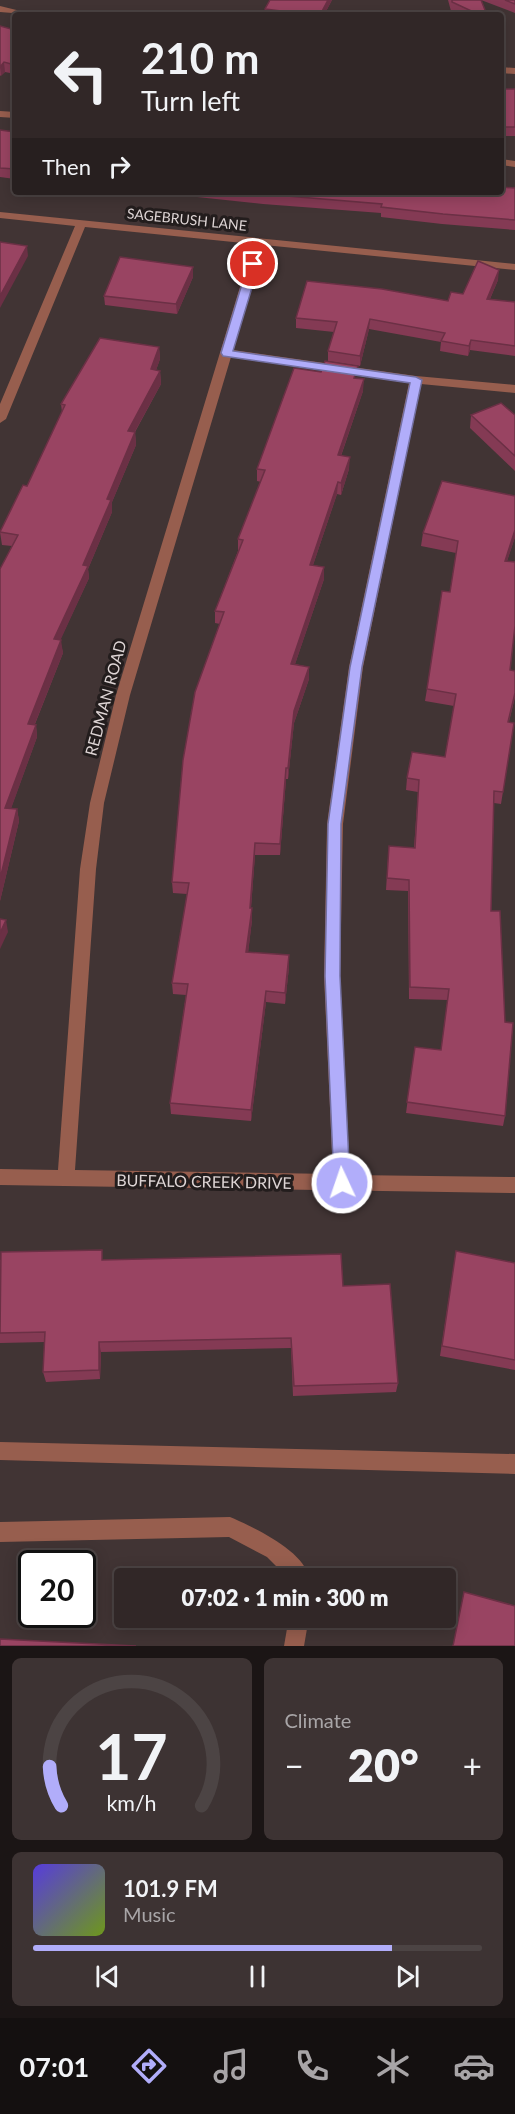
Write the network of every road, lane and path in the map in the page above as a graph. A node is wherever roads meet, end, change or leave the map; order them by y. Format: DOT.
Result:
graph roads {
  1 [pos="0,9"];
  2 [pos="16,12"];
  3 [pos="0,215"];
  4 [pos="81,224"];
  5 [pos="260,241"];
  6 [pos="515,267"];
  7 [pos="226,353"];
  8 [pos="416,380"];
  9 [pos="515,389"];
  10 [pos="0,419"];
  11 [pos="0,1177"];
  12 [pos="66,1179"];
  13 [pos="342,1183"];
  14 [pos="515,1185"];
  15 [pos="0,1450"];
  16 [pos="515,1464"];
  17 [pos="0,1532"];
  18 [pos="292,1568"];
  19 [pos="298,1628"];
  20 [pos="294,1646"];
  1 -- 2 [label="street"];
  3 -- 4 [label="street, SAGEBRUSH LANE"];
  4 -- 5 [label="street, SAGEBRUSH LANE"];
  4 -- 10 [label="street"];
  5 -- 6 [label="street, SAGEBRUSH LANE"];
  5 -- 7 [label="street, REDMAN ROAD"];
  7 -- 8 [label="street"];
  7 -- 12 [label="street, REDMAN ROAD"];
  8 -- 9 [label="street"];
  8 -- 13 [label="street"];
  11 -- 12 [label="street, BUFFALO CREEK DRIVE"];
  12 -- 13 [label="street, BUFFALO CREEK DRIVE"];
  13 -- 14 [label="street, BUFFALO CREEK DRIVE"];
  15 -- 16 [label="street"];
  17 -- 18 [label="street"];
  19 -- 20 [label="street"];
}
